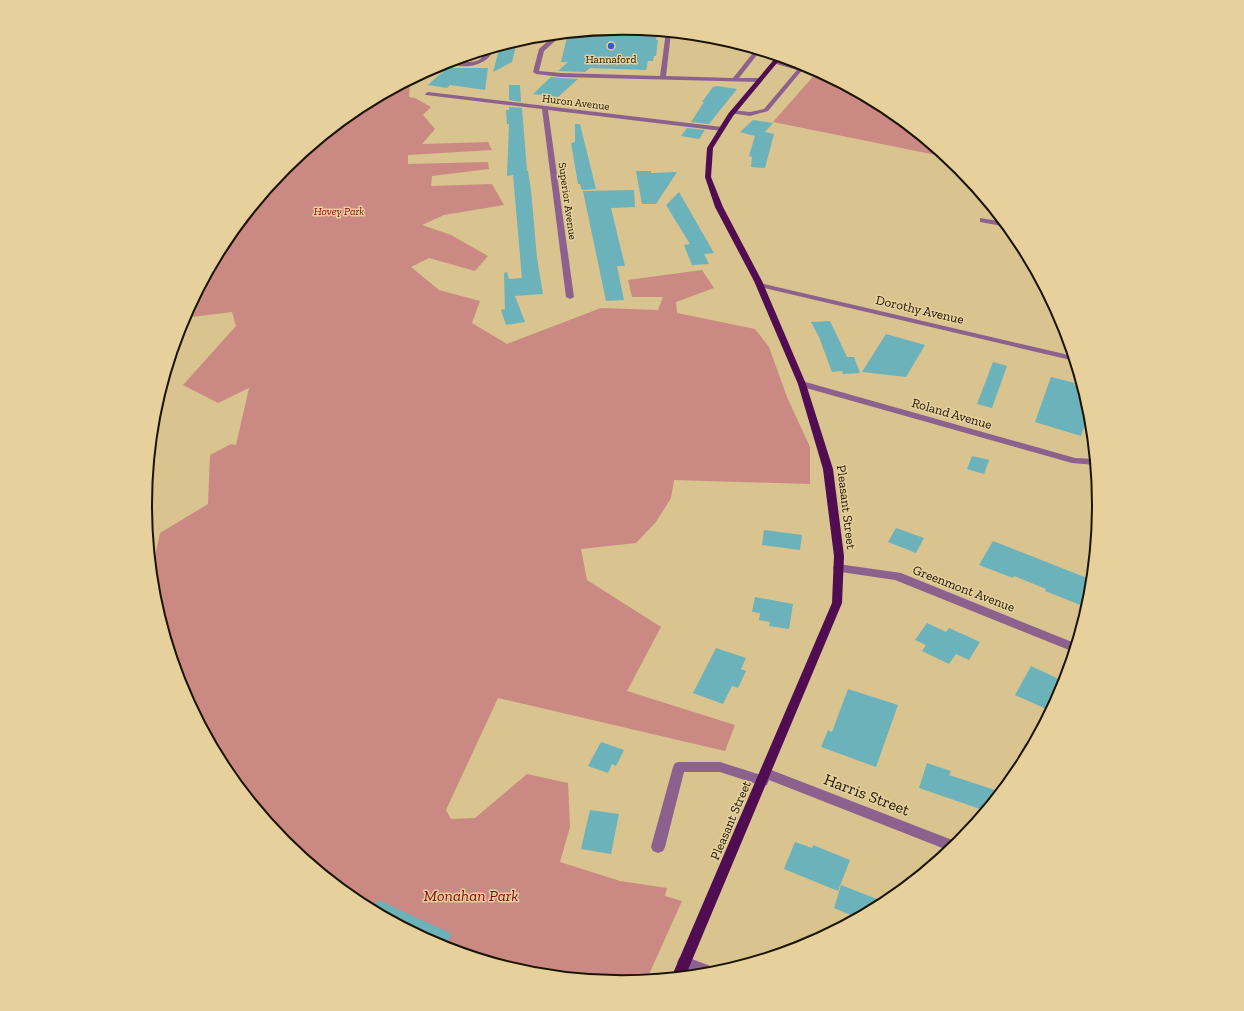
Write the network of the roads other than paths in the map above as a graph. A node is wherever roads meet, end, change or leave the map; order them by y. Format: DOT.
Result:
graph roads {
  1 [pos="667,37"];
  2 [pos="552,40"];
  3 [pos="755,54"];
  4 [pos="489,55"];
  5 [pos="775,61"];
  6 [pos="463,63"];
  7 [pos="799,70"];
  8 [pos="663,78"];
  9 [pos="735,80"];
  10 [pos="759,80"];
  11 [pos="428,94"];
  12 [pos="544,108"];
  13 [pos="732,112"];
  14 [pos="722,129"];
  15 [pos="983,220"];
  16 [pos="998,223"];
  17 [pos="760,285"];
  18 [pos="570,297"];
  19 [pos="1069,359"];
  20 [pos="802,384"];
  21 [pos="1090,462"];
  22 [pos="838,568"];
  23 [pos="1071,646"];
  24 [pos="765,777"];
  25 [pos="948,844"];
  26 [pos="658,847"];
  27 [pos="684,963"];
  28 [pos="700,969"];
  29 [pos="680,972"];
  1 -- 8 [label="street"];
  2 -- 8 [label="street"];
  3 -- 9 [label="street"];
  4 -- 6 [label="street"];
  5 -- 10 [label="main road, Pleasant Street"];
  7 -- 13 [label="street"];
  8 -- 9 [label="street"];
  9 -- 10 [label="street"];
  10 -- 13 [label="main road, Pleasant Street"];
  11 -- 12 [label="street, Huron Avenue"];
  12 -- 14 [label="street, Huron Avenue"];
  12 -- 18 [label="street, Superior Avenue"];
  13 -- 14 [label="main road, Pleasant Street"];
  14 -- 17 [label="main road, Pleasant Street"];
  15 -- 16 [label="street"];
  17 -- 19 [label="street, Dorothy Avenue"];
  17 -- 20 [label="main road, Pleasant Street"];
  20 -- 21 [label="street, Roland Avenue"];
  20 -- 22 [label="main road, Pleasant Street"];
  22 -- 23 [label="street, Greenmont Avenue"];
  22 -- 24 [label="main road, Pleasant Street"];
  24 -- 25 [label="street, Harris Street"];
  24 -- 26 [label="street, Harris Street"];
  24 -- 27 [label="main road, Pleasant Street"];
  27 -- 28 [label="street"];
  27 -- 29 [label="main road, Pleasant Street"];
}
